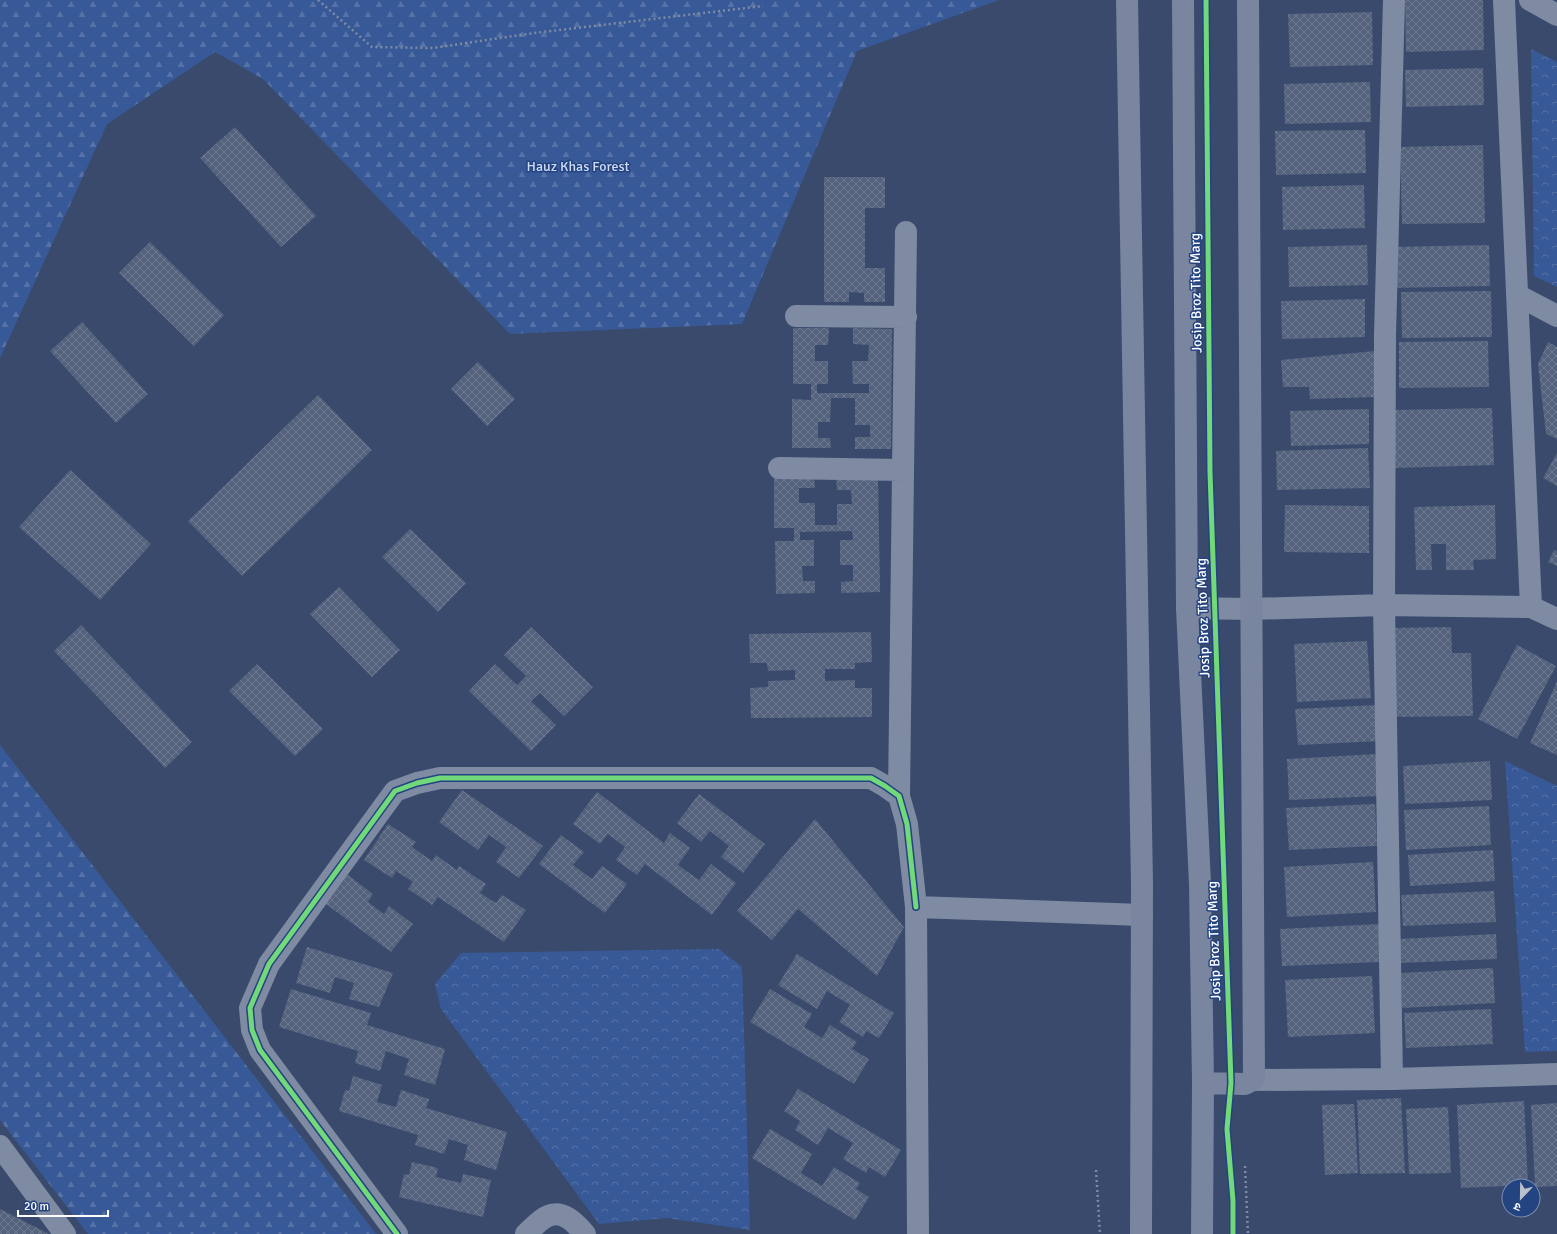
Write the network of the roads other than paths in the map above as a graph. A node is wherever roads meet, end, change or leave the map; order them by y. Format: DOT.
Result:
graph roads {
  1 [pos="1127,0"];
  2 [pos="1183,0"];
  3 [pos="1248,0"];
  4 [pos="1394,0"];
  5 [pos="1504,0"];
  6 [pos="1530,0"];
  7 [pos="1557,15"];
  8 [pos="906,232"];
  9 [pos="1517,295"];
  10 [pos="796,316"];
  11 [pos="1557,316"];
  12 [pos="906,317"];
  13 [pos="779,468"];
  14 [pos="903,470"];
  15 [pos="1384,605"];
  16 [pos="1186,608"];
  17 [pos="1531,608"];
  18 [pos="1251,609"];
  19 [pos="1557,619"];
  20 [pos="899,796"];
  21 [pos="916,907"];
  22 [pos="1142,915"];
  23 [pos="1557,1074"];
  24 [pos="1392,1079"];
  25 [pos="1253,1080"];
  26 [pos="1203,1083"];
  27 [pos="0,1146"];
  28 [pos="65,1234"];
  29 [pos="397,1234"];
  30 [pos="526,1234"];
  31 [pos="585,1234"];
  32 [pos="918,1234"];
  33 [pos="1141,1234"];
  34 [pos="1202,1234"];
  1 -- 22 [label="main road"];
  2 -- 16 [label="main road, Josip Broz Tito Marg"];
  3 -- 18 [label="main road"];
  4 -- 15 [label="street"];
  5 -- 9 [label="street"];
  6 -- 7 [label="street"];
  8 -- 12 [label="street"];
  9 -- 11 [label="street"];
  9 -- 17 [label="street"];
  10 -- 12 [label="street"];
  12 -- 14 [label="street"];
  13 -- 14 [label="street"];
  14 -- 20 [label="street"];
  15 -- 17 [label="street"];
  15 -- 18 [label="street"];
  15 -- 24 [label="street"];
  16 -- 18 [label="street"];
  16 -- 26 [label="main road, Josip Broz Tito Marg"];
  17 -- 19 [label="street"];
  18 -- 25 [label="main road"];
  20 -- 21 [label="street"];
  20 -- 29 [label="street"];
  21 -- 22 [label="street"];
  21 -- 32 [label="street"];
  22 -- 33 [label="main road"];
  23 -- 24 [label="street"];
  24 -- 25 [label="street"];
  25 -- 26 [label="main road"];
  26 -- 34 [label="main road, Josip Broz Tito Marg"];
  27 -- 28 [label="street"];
  30 -- 31 [label="street"];
}
